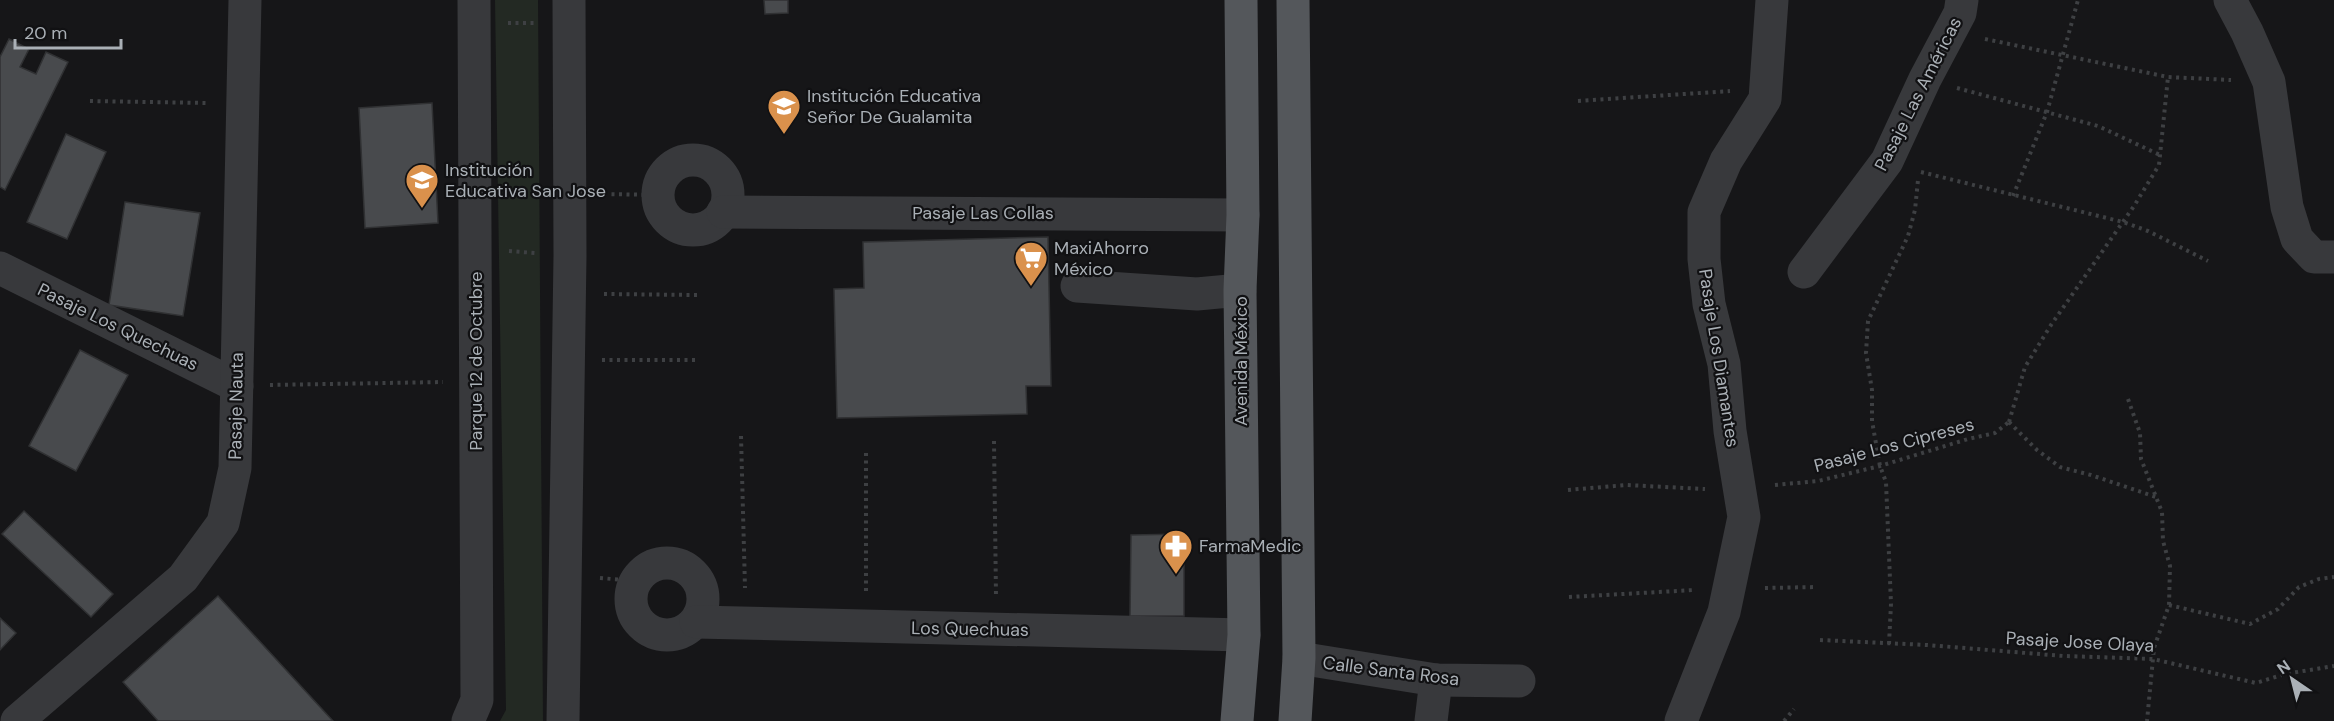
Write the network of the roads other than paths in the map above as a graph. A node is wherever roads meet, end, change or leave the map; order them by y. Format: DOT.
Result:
graph roads {
  1 [pos="245,0"];
  2 [pos="1241,0"];
  3 [pos="1293,0"];
  4 [pos="1772,0"];
  5 [pos="1962,0"];
  6 [pos="2230,0"];
  7 [pos="474,11"];
  8 [pos="569,12"];
  9 [pos="723,212"];
  10 [pos="1243,215"];
  11 [pos="2334,256"];
  12 [pos="0,268"];
  13 [pos="1804,272"];
  14 [pos="1077,286"];
  15 [pos="1240,290"];
  16 [pos="237,386"];
  17 [pos="696,622"];
  18 [pos="1244,635"];
  19 [pos="1299,658"];
  20 [pos="1436,680"];
  21 [pos="1519,681"];
  22 [pos="17,721"];
  23 [pos="468,721"];
  24 [pos="563,721"];
  25 [pos="1237,721"];
  26 [pos="1295,721"];
  27 [pos="1431,721"];
  28 [pos="1681,721"];
  1 -- 16 [label="street, Pasaje Nauta"];
  2 -- 10 [label="main road, Avenida México"];
  3 -- 19 [label="main road"];
  4 -- 28 [label="street, Pasaje Los Diamantes"];
  5 -- 13 [label="street, Pasaje Las Américas"];
  6 -- 11 [label="street"];
  7 -- 23 [label="street, Parque 12 de Octubre"];
  8 -- 24 [label="street"];
  9 -- 9 [label="street"];
  9 -- 10 [label="street, Pasaje Las Collas"];
  10 -- 15 [label="main road, Avenida México"];
  12 -- 16 [label="street, Pasaje Los Quechuas"];
  14 -- 15 [label="street"];
  15 -- 18 [label="main road, Avenida México"];
  16 -- 22 [label="street, Pasaje Nauta"];
  17 -- 18 [label="street, Los Quechuas"];
  18 -- 25 [label="main road, Avenida México"];
  19 -- 20 [label="street, Calle Santa Rosa"];
  19 -- 26 [label="main road"];
  20 -- 21 [label="street, Calle Santa Rosa"];
  20 -- 27 [label="street"];
}
